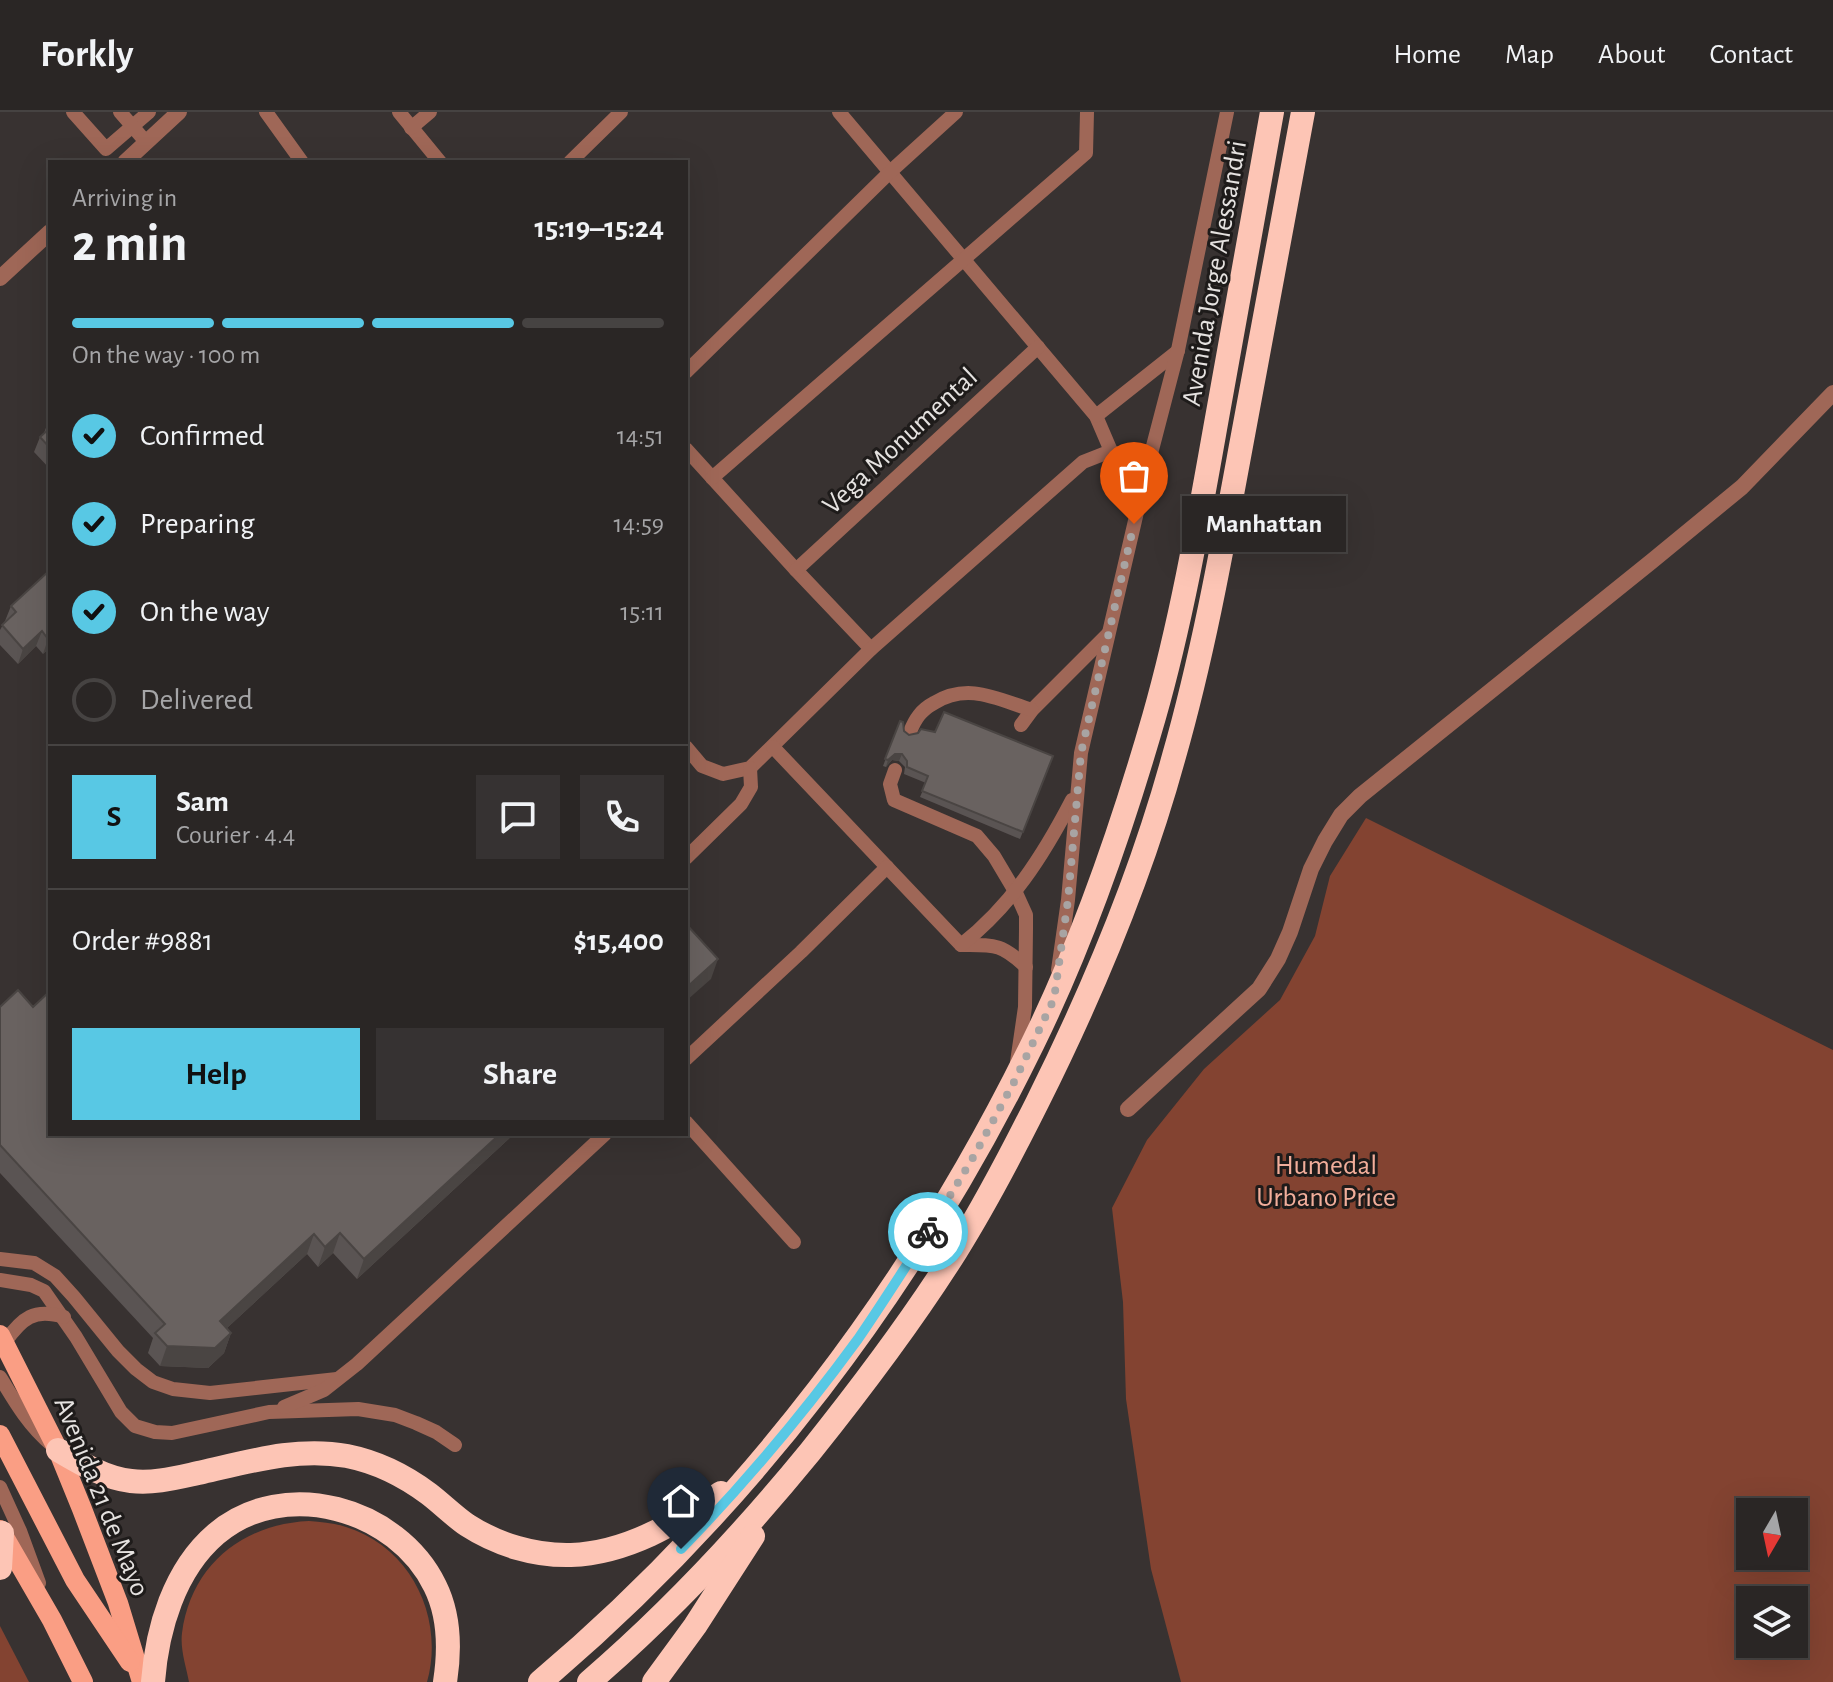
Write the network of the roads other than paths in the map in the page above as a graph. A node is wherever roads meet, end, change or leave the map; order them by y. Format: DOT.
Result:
graph roads {
  1 [pos="73,112"];
  2 [pos="120,112"];
  3 [pos="149,112"];
  4 [pos="179,112"];
  5 [pos="266,112"];
  6 [pos="399,112"];
  7 [pos="430,112"];
  8 [pos="621,112"];
  9 [pos="839,112"];
  10 [pos="956,112"];
  11 [pos="1087,112"];
  12 [pos="1227,112"];
  13 [pos="1272,112"];
  14 [pos="1303,112"];
  15 [pos="133,126"];
  16 [pos="411,128"];
  17 [pos="146,142"];
  18 [pos="127,160"];
  19 [pos="301,160"];
  20 [pos="438,160"];
  21 [pos="572,160"];
  22 [pos="890,172"];
  23 [pos="48,234"];
  24 [pos="964,259"];
  25 [pos="0,278"];
  26 [pos="1038,347"];
  27 [pos="1178,350"];
  28 [pos="688,370"];
  29 [pos="1833,393"];
  30 [pos="1096,416"];
  31 [pos="688,451"];
  32 [pos="1111,451"];
  33 [pos="1147,469"];
  34 [pos="712,478"];
  35 [pos="796,570"];
  36 [pos="1108,634"];
  37 [pos="871,649"];
  38 [pos="1032,710"];
  39 [pos="1021,725"];
  40 [pos="910,732"];
  41 [pos="773,747"];
  42 [pos="688,749"];
  43 [pos="750,768"];
  44 [pos="895,770"];
  45 [pos="1076,793"];
  46 [pos="688,856"];
  47 [pos="887,867"];
  48 [pos="1016,893"];
  49 [pos="961,945"];
  50 [pos="1026,967"];
  51 [pos="1054,999"];
  52 [pos="688,1057"];
  53 [pos="1014,1082"];
  54 [pos="1128,1109"];
  55 [pos="688,1124"];
  56 [pos="603,1136"];
  57 [pos="794,1242"];
  58 [pos="0,1259"];
  59 [pos="0,1280"];
  60 [pos="64,1317"];
  61 [pos="2,1339"];
  62 [pos="0,1377"];
  63 [pos="338,1379"];
  64 [pos="269,1412"];
  65 [pos="0,1435"];
  66 [pos="455,1445"];
  67 [pos="58,1450"];
  68 [pos="750,1474"];
  69 [pos="785,1482"];
  70 [pos="0,1487"];
  71 [pos="1,1532"];
  72 [pos="0,1568"];
  73 [pos="52,1620"];
  74 [pos="145,1680"];
  75 [pos="83,1682"];
  76 [pos="445,1682"];
  77 [pos="540,1682"];
  78 [pos="589,1682"];
  79 [pos="654,1682"];
  1 -- 15 [label="lane"];
  2 -- 15 [label="lane"];
  3 -- 15 [label="lane"];
  4 -- 17 [label="street"];
  5 -- 19 [label="lane"];
  6 -- 16 [label="lane"];
  7 -- 16 [label="lane"];
  8 -- 21 [label="lane"];
  9 -- 22 [label="lane"];
  10 -- 22 [label="lane"];
  11 -- 24 [label="lane"];
  12 -- 27 [label="lane"];
  13 -- 51 [label="highway, Avenida Jorge Alessandri"];
  14 -- 69 [label="highway, Avenida Jorge Alessandri"];
  15 -- 17 [label="lane"];
  16 -- 20 [label="lane"];
  17 -- 18 [label="street"];
  22 -- 24 [label="lane"];
  22 -- 28 [label="lane"];
  23 -- 25 [label="street"];
  24 -- 26 [label="lane"];
  24 -- 34 [label="lane"];
  26 -- 30 [label="lane"];
  26 -- 35 [label="lane, Vega Monumental"];
  27 -- 30 [label="lane"];
  27 -- 33 [label="lane"];
  29 -- 54 [label="street"];
  30 -- 32 [label="lane"];
  31 -- 34 [label="lane"];
  32 -- 33 [label="lane"];
  32 -- 37 [label="lane"];
  33 -- 36 [label="lane"];
  34 -- 35 [label="lane"];
  35 -- 37 [label="lane"];
  36 -- 38 [label="lane"];
  36 -- 45 [label="lane"];
  37 -- 41 [label="lane"];
  38 -- 39 [label="lane"];
  38 -- 40 [label="lane"];
  41 -- 43 [label="lane"];
  41 -- 47 [label="lane"];
  42 -- 43 [label="lane"];
  43 -- 46 [label="lane"];
  44 -- 48 [label="lane"];
  45 -- 48 [label="lane"];
  45 -- 51 [label="lane"];
  47 -- 49 [label="lane"];
  47 -- 52 [label="lane"];
  48 -- 49 [label="lane"];
  48 -- 50 [label="lane"];
  49 -- 50 [label="lane"];
  50 -- 53 [label="lane"];
  51 -- 53 [label="highway, Avenida Jorge Alessandri"];
  53 -- 68 [label="highway, Avenida Jorge Alessandri"];
  55 -- 57 [label="lane"];
  56 -- 63 [label="lane"];
  58 -- 63 [label="lane"];
  59 -- 60 [label="lane"];
  60 -- 61 [label="lane"];
  60 -- 64 [label="lane"];
  61 -- 67 [label="main road, Avenida 21 de Mayo"];
  62 -- 67 [label="lane"];
  63 -- 64 [label="lane"];
  64 -- 66 [label="lane"];
  65 -- 74 [label="main road"];
  67 -- 68 [label="highway"];
  67 -- 74 [label="main road, Avenida 21 de Mayo"];
  68 -- 77 [label="highway, Avenida Jorge Alessandri"];
  69 -- 78 [label="highway, Avenida Jorge Alessandri"];
  69 -- 79 [label="highway"];
  70 -- 73 [label="lane"];
  71 -- 72 [label="highway"];
  71 -- 73 [label="main road"];
  73 -- 75 [label="main road"];
  74 -- 76 [label="highway"];
}
